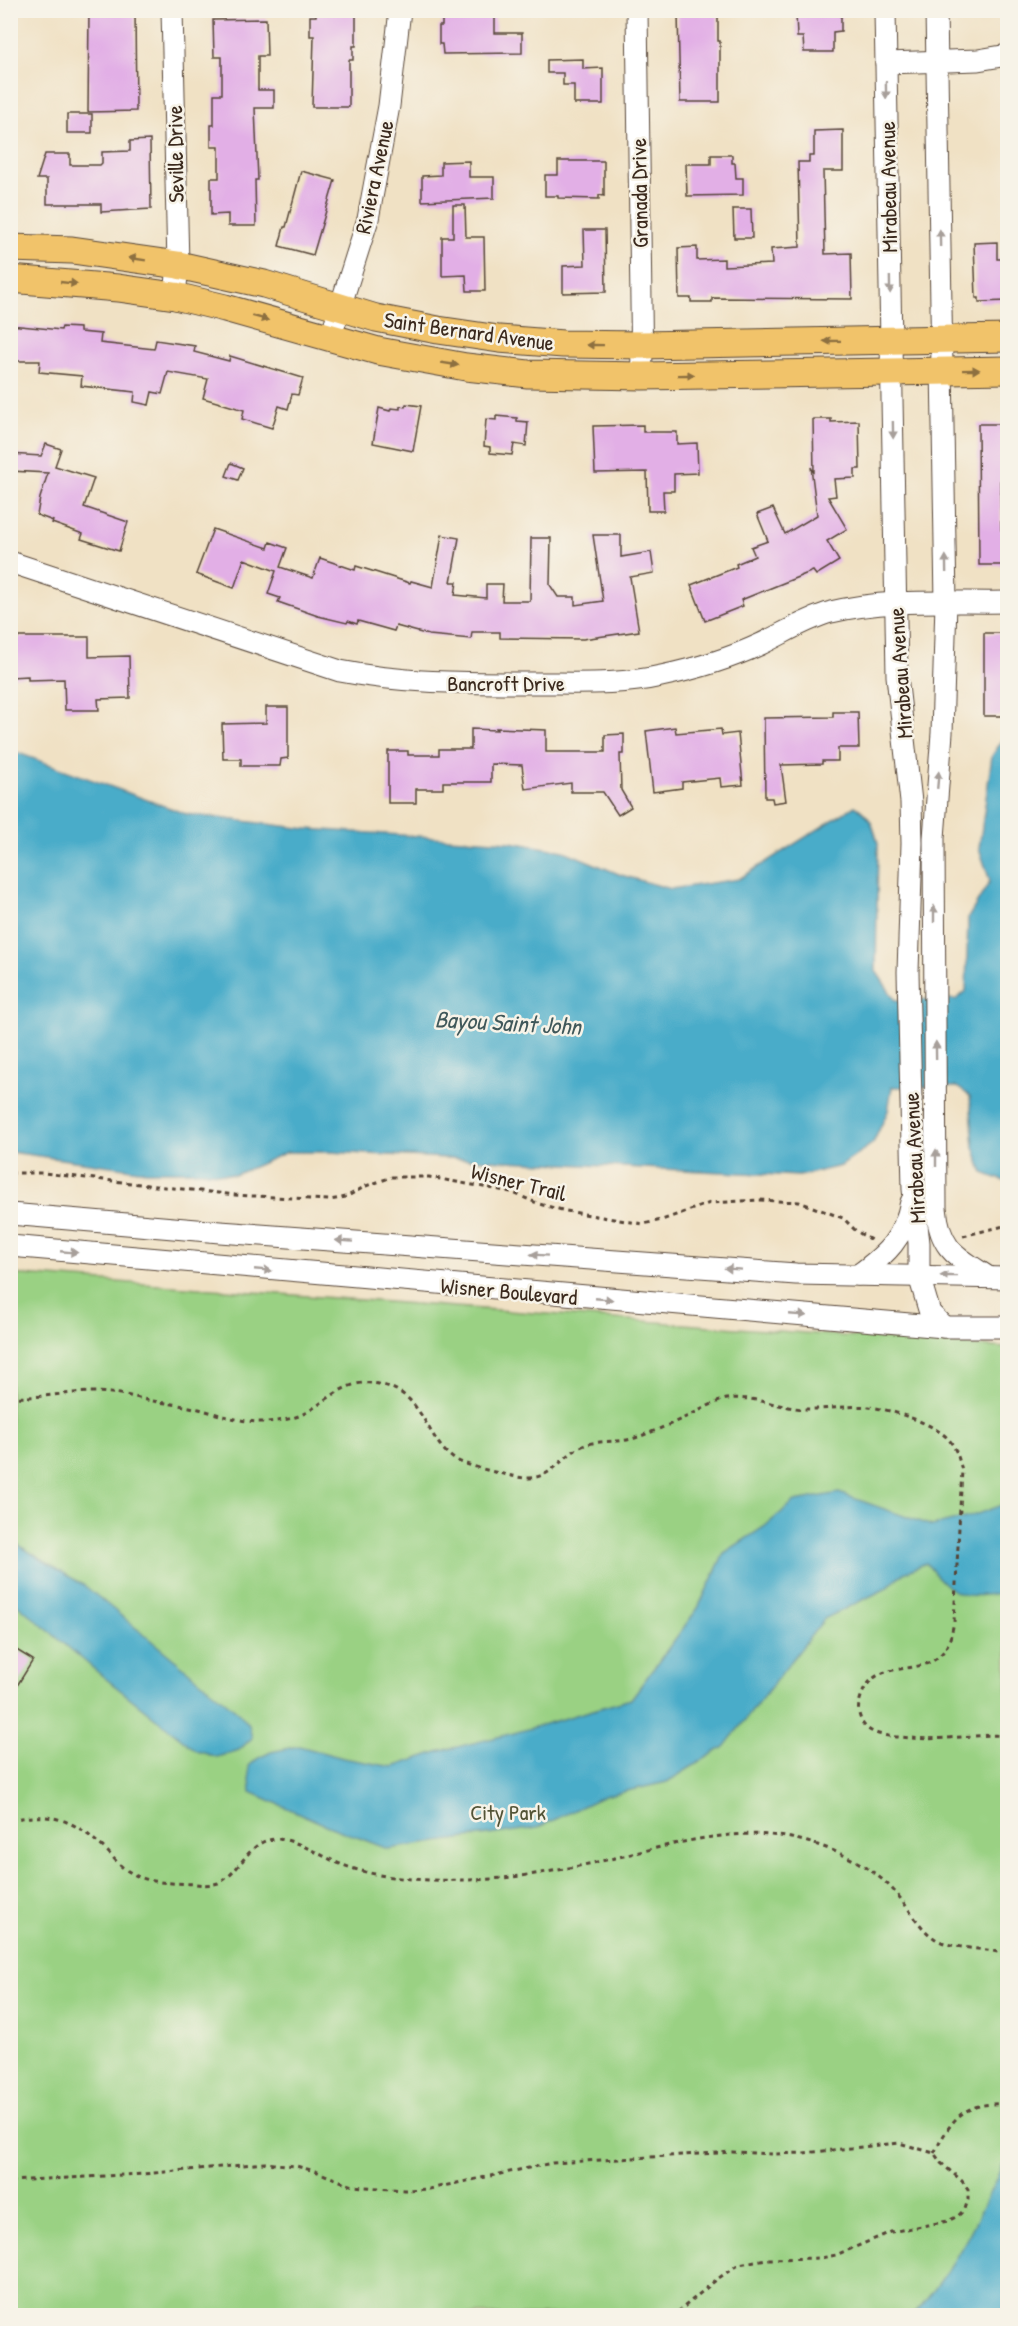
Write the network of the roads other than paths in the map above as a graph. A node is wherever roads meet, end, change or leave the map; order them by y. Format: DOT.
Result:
graph roads {
  1 [pos="172,10"];
  2 [pos="400,10"];
  3 [pos="637,10"];
  4 [pos="885,10"];
  5 [pos="936,10"];
  6 [pos="1008,55"];
  7 [pos="885,63"];
  8 [pos="937,63"];
  9 [pos="10,248"];
  10 [pos="178,265"];
  11 [pos="10,279"];
  12 [pos="175,296"];
  13 [pos="340,308"];
  14 [pos="1008,338"];
  15 [pos="330,339"];
  16 [pos="942,339"];
  17 [pos="891,340"];
  18 [pos="642,345"];
  19 [pos="1008,370"];
  20 [pos="942,371"];
  21 [pos="891,372"];
  22 [pos="642,376"];
  23 [pos="10,562"];
  24 [pos="1008,602"];
  25 [pos="946,603"];
  26 [pos="895,604"];
  27 [pos="913,1189"];
  28 [pos="10,1214"];
  29 [pos="10,1246"];
  30 [pos="858,1275"];
  31 [pos="919,1276"];
  32 [pos="998,1277"];
  33 [pos="944,1327"];
  34 [pos="1008,1328"];
  1 -- 10 [label="street, Seville Drive"];
  2 -- 13 [label="street, Riviera Avenue"];
  3 -- 18 [label="street, Granada Drive"];
  4 -- 7 [label="street, Mirabeau Avenue"];
  5 -- 8 [label="street, Mirabeau Avenue"];
  6 -- 8 [label="street"];
  7 -- 8 [label="street"];
  7 -- 17 [label="street, Mirabeau Avenue, one-way"];
  16 -- 8 [label="street, Mirabeau Avenue, one-way"];
  10 -- 9 [label="main road, Saint Bernard Avenue, one-way"];
  10 -- 12 [label="street, Seville Drive"];
  10 -- 13 [label="main road, Saint Bernard Avenue"];
  11 -- 12 [label="main road, Saint Bernard Avenue, one-way"];
  12 -- 15 [label="main road, Saint Bernard Avenue, one-way"];
  13 -- 15 [label="street, Riviera Avenue"];
  18 -- 13 [label="main road, Saint Bernard Avenue, one-way"];
  14 -- 16 [label="main road, Saint Bernard Avenue"];
  15 -- 22 [label="main road, Saint Bernard Avenue, one-way"];
  16 -- 17 [label="main road, Saint Bernard Avenue"];
  16 -- 20 [label="street, Mirabeau Avenue"];
  17 -- 18 [label="main road, Saint Bernard Avenue, one-way"];
  17 -- 21 [label="street, Mirabeau Avenue"];
  18 -- 22 [label="street, Granada Drive"];
  20 -- 19 [label="main road, Saint Bernard Avenue, one-way"];
  20 -- 21 [label="main road, Saint Bernard Avenue"];
  25 -- 20 [label="street, Mirabeau Avenue, one-way"];
  22 -- 21 [label="main road, Saint Bernard Avenue, one-way"];
  21 -- 26 [label="street, Mirabeau Avenue, one-way"];
  23 -- 26 [label="street, Bancroft Drive"];
  24 -- 25 [label="street, Bancroft Drive"];
  25 -- 26 [label="street, Bancroft Drive"];
  32 -- 25 [label="street, Mirabeau Avenue, one-way"];
  26 -- 27 [label="street, Mirabeau Avenue"];
  27 -- 30 [label="street"];
  27 -- 31 [label="street, Mirabeau Avenue"];
  30 -- 28 [label="street, Wisner Boulevard, one-way"];
  29 -- 33 [label="street, Wisner Boulevard, one-way"];
  30 -- 31 [label="street, Wisner Boulevard"];
  32 -- 31 [label="street, Wisner Boulevard, one-way"];
  31 -- 33 [label="street, Mirabeau Avenue"];
  33 -- 34 [label="street, Wisner Boulevard"];
}
